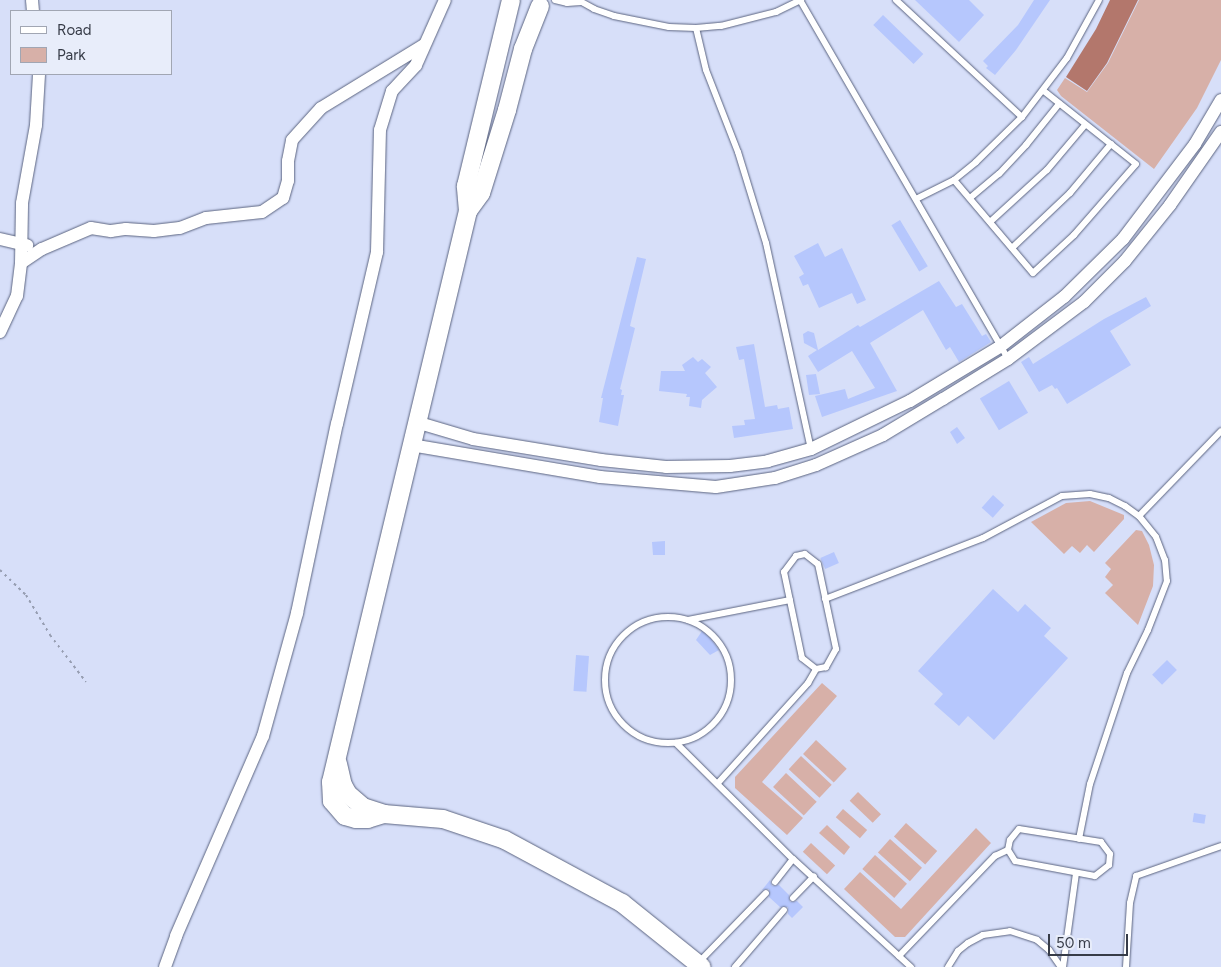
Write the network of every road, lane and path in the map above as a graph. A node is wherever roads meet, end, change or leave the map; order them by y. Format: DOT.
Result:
graph roads {
  1 [pos="445,0"];
  2 [pos="511,0"];
  3 [pos="515,0"];
  4 [pos="801,0"];
  5 [pos="896,0"];
  6 [pos="1098,0"];
  7 [pos="580,1"];
  8 [pos="547,2"];
  9 [pos="696,28"];
  10 [pos="424,45"];
  11 [pos="39,75"];
  12 [pos="1044,91"];
  13 [pos="1221,100"];
  14 [pos="1059,104"];
  15 [pos="1022,117"];
  16 [pos="1085,125"];
  17 [pos="1221,132"];
  18 [pos="1111,144"];
  19 [pos="954,180"];
  20 [pos="970,198"];
  21 [pos="916,199"];
  22 [pos="468,211"];
  23 [pos="990,222"];
  24 [pos="0,239"];
  25 [pos="20,243"];
  26 [pos="1012,248"];
  27 [pos="42,249"];
  28 [pos="21,263"];
  29 [pos="0,332"];
  30 [pos="1001,346"];
  31 [pos="1008,359"];
  32 [pos="416,422"];
  33 [pos="1221,430"];
  34 [pos="411,445"];
  35 [pos="811,449"];
  36 [pos="1139,516"];
  37 [pos="0,570"];
  38 [pos="825,598"];
  39 [pos="790,600"];
  40 [pos="688,620"];
  41 [pos="816,669"];
  42 [pos="86,682"];
  43 [pos="676,743"];
  44 [pos="718,783"];
  45 [pos="1079,839"];
  46 [pos="1221,846"];
  47 [pos="1008,850"];
  48 [pos="793,859"];
  49 [pos="1076,873"];
  50 [pos="814,876"];
  51 [pos="775,882"];
  52 [pos="766,893"];
  53 [pos="793,898"];
  54 [pos="784,910"];
  55 [pos="899,956"];
  56 [pos="700,965"];
  57 [pos="165,967"];
  58 [pos="735,967"];
  59 [pos="911,967"];
  60 [pos="948,967"];
  61 [pos="1062,967"];
  62 [pos="1126,967"];
  1 -- 10 [label="street"];
  2 -- 22 [label="main road"];
  3 -- 8 [label="main road"];
  4 -- 9 [label="lane"];
  4 -- 21 [label="lane"];
  5 -- 15 [label="lane"];
  6 -- 12 [label="lane"];
  7 -- 8 [label="lane"];
  7 -- 9 [label="lane"];
  8 -- 22 [label="main road"];
  9 -- 35 [label="lane"];
  10 -- 27 [label="street"];
  10 -- 57 [label="street"];
  11 -- 25 [label="street"];
  12 -- 14 [label="lane"];
  12 -- 15 [label="lane"];
  13 -- 30 [label="street"];
  14 -- 16 [label="lane"];
  14 -- 20 [label="lane"];
  15 -- 19 [label="lane"];
  16 -- 18 [label="lane"];
  16 -- 23 [label="lane"];
  17 -- 31 [label="street"];
  18 -- 26 [label="lane"];
  18 -- 26 [label="lane"];
  19 -- 20 [label="lane"];
  19 -- 21 [label="lane"];
  20 -- 23 [label="lane"];
  21 -- 30 [label="lane"];
  22 -- 32 [label="main road"];
  23 -- 26 [label="lane"];
  24 -- 25 [label="street"];
  25 -- 27 [label="street"];
  25 -- 28 [label="street"];
  27 -- 28 [label="street"];
  28 -- 29 [label="street"];
  30 -- 31 [label="lane"];
  30 -- 35 [label="street"];
  31 -- 34 [label="street"];
  32 -- 34 [label="main road"];
  32 -- 35 [label="street"];
  33 -- 36 [label="lane"];
  34 -- 56 [label="main road"];
  36 -- 38 [label="lane"];
  36 -- 45 [label="lane"];
  37 -- 42 [label="path"];
  38 -- 39 [label="lane"];
  38 -- 41 [label="lane"];
  39 -- 40 [label="lane"];
  39 -- 41 [label="lane"];
  40 -- 43 [label="lane"];
  40 -- 43 [label="lane"];
  41 -- 44 [label="lane"];
  43 -- 44 [label="lane"];
  44 -- 48 [label="lane"];
  45 -- 47 [label="lane"];
  45 -- 49 [label="lane"];
  46 -- 62 [label="lane"];
  47 -- 49 [label="lane"];
  47 -- 55 [label="lane"];
  48 -- 50 [label="lane"];
  48 -- 51 [label="lane"];
  49 -- 61 [label="lane"];
  50 -- 53 [label="lane"];
  50 -- 55 [label="lane"];
  52 -- 56 [label="lane"];
  54 -- 58 [label="lane"];
  55 -- 59 [label="lane"];
  60 -- 61 [label="lane"];
}
